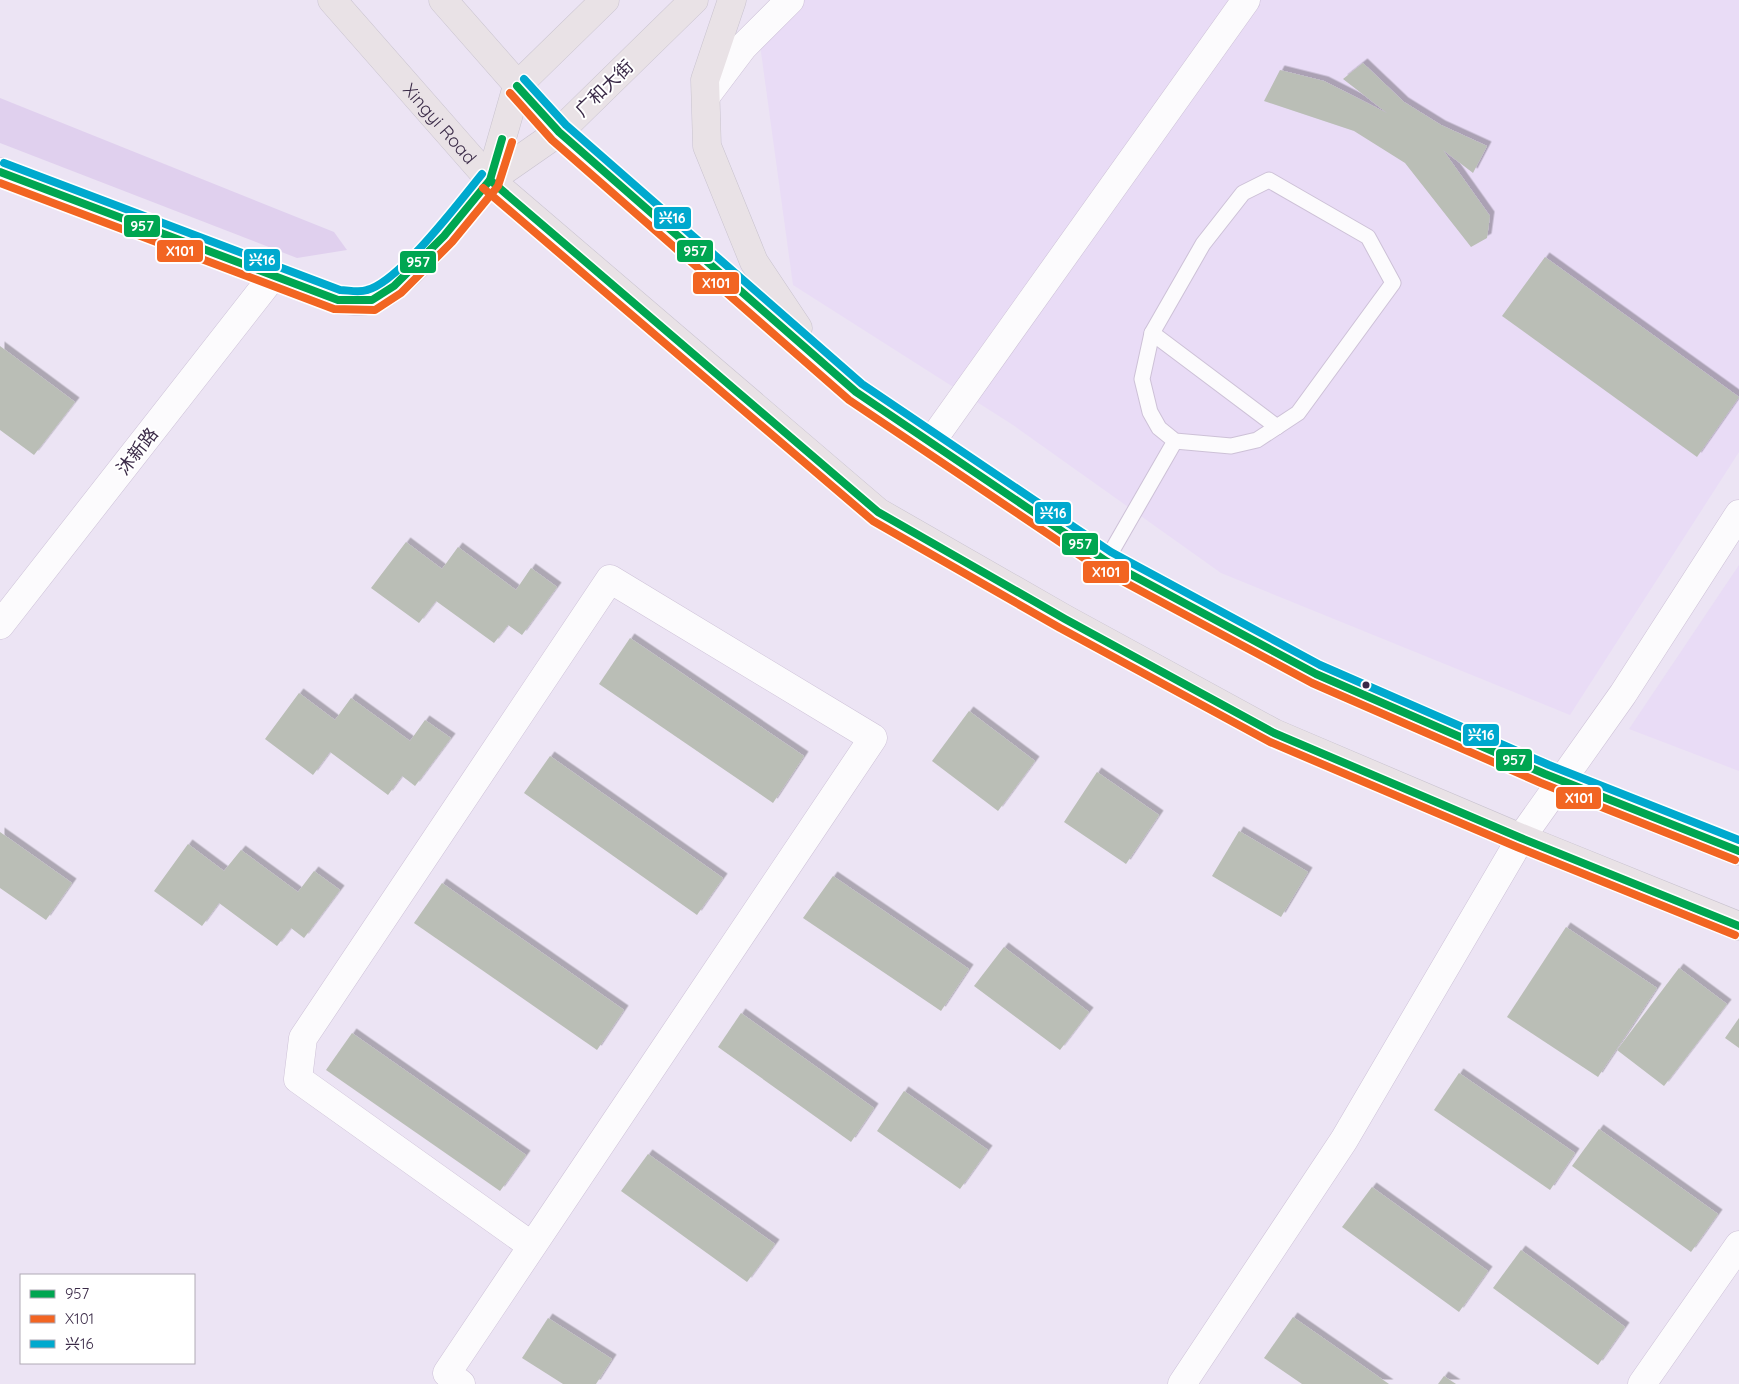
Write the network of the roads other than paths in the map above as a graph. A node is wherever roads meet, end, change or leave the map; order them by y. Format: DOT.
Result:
graph roads {
  1 [pos="332,0"];
  2 [pos="443,0"];
  3 [pos="604,0"];
  4 [pos="694,0"];
  5 [pos="732,0"];
  6 [pos="790,0"];
  7 [pos="1246,0"];
  8 [pos="518,86"];
  9 [pos="706,96"];
  10 [pos="559,132"];
  11 [pos="0,172"];
  12 [pos="490,180"];
  13 [pos="274,276"];
  14 [pos="1152,333"];
  15 [pos="816,357"];
  16 [pos="1277,427"];
  17 [pos="1176,441"];
  18 [pos="931,442"];
  19 [pos="1739,514"];
  20 [pos="1106,562"];
  21 [pos="0,625"];
  22 [pos="1563,781"];
  23 [pos="1521,838"];
  24 [pos="1739,851"];
  25 [pos="1739,926"];
  26 [pos="1739,1245"];
  27 [pos="532,1246"];
  28 [pos="461,1384"];
  29 [pos="1182,1384"];
  30 [pos="1642,1384"];
  1 -- 12 [label="main road, Xingyi Road"];
  2 -- 8 [label="main road"];
  3 -- 8 [label="main road"];
  4 -- 10 [label="main road, 广和大街"];
  5 -- 9 [label="main road"];
  6 -- 9 [label="street"];
  7 -- 18 [label="street"];
  8 -- 10 [label="main road"];
  8 -- 12 [label="main road"];
  9 -- 15 [label="main road"];
  10 -- 12 [label="main road, 广和大街"];
  10 -- 15 [label="main road"];
  11 -- 13 [label="street"];
  12 -- 13 [label="street"];
  12 -- 23 [label="main road, Xingyi Road"];
  13 -- 21 [label="street, 沐新路"];
  14 -- 16 [label="lane"];
  14 -- 16 [label="lane"];
  14 -- 17 [label="lane"];
  15 -- 18 [label="main road"];
  16 -- 17 [label="lane"];
  17 -- 20 [label="lane"];
  18 -- 20 [label="main road"];
  19 -- 22 [label="street"];
  20 -- 22 [label="main road"];
  22 -- 23 [label="street"];
  22 -- 24 [label="main road"];
  23 -- 25 [label="main road, Xingyi Road"];
  23 -- 29 [label="street"];
  26 -- 30 [label="street"];
  27 -- 27 [label="street"];
  27 -- 28 [label="street"];
}
